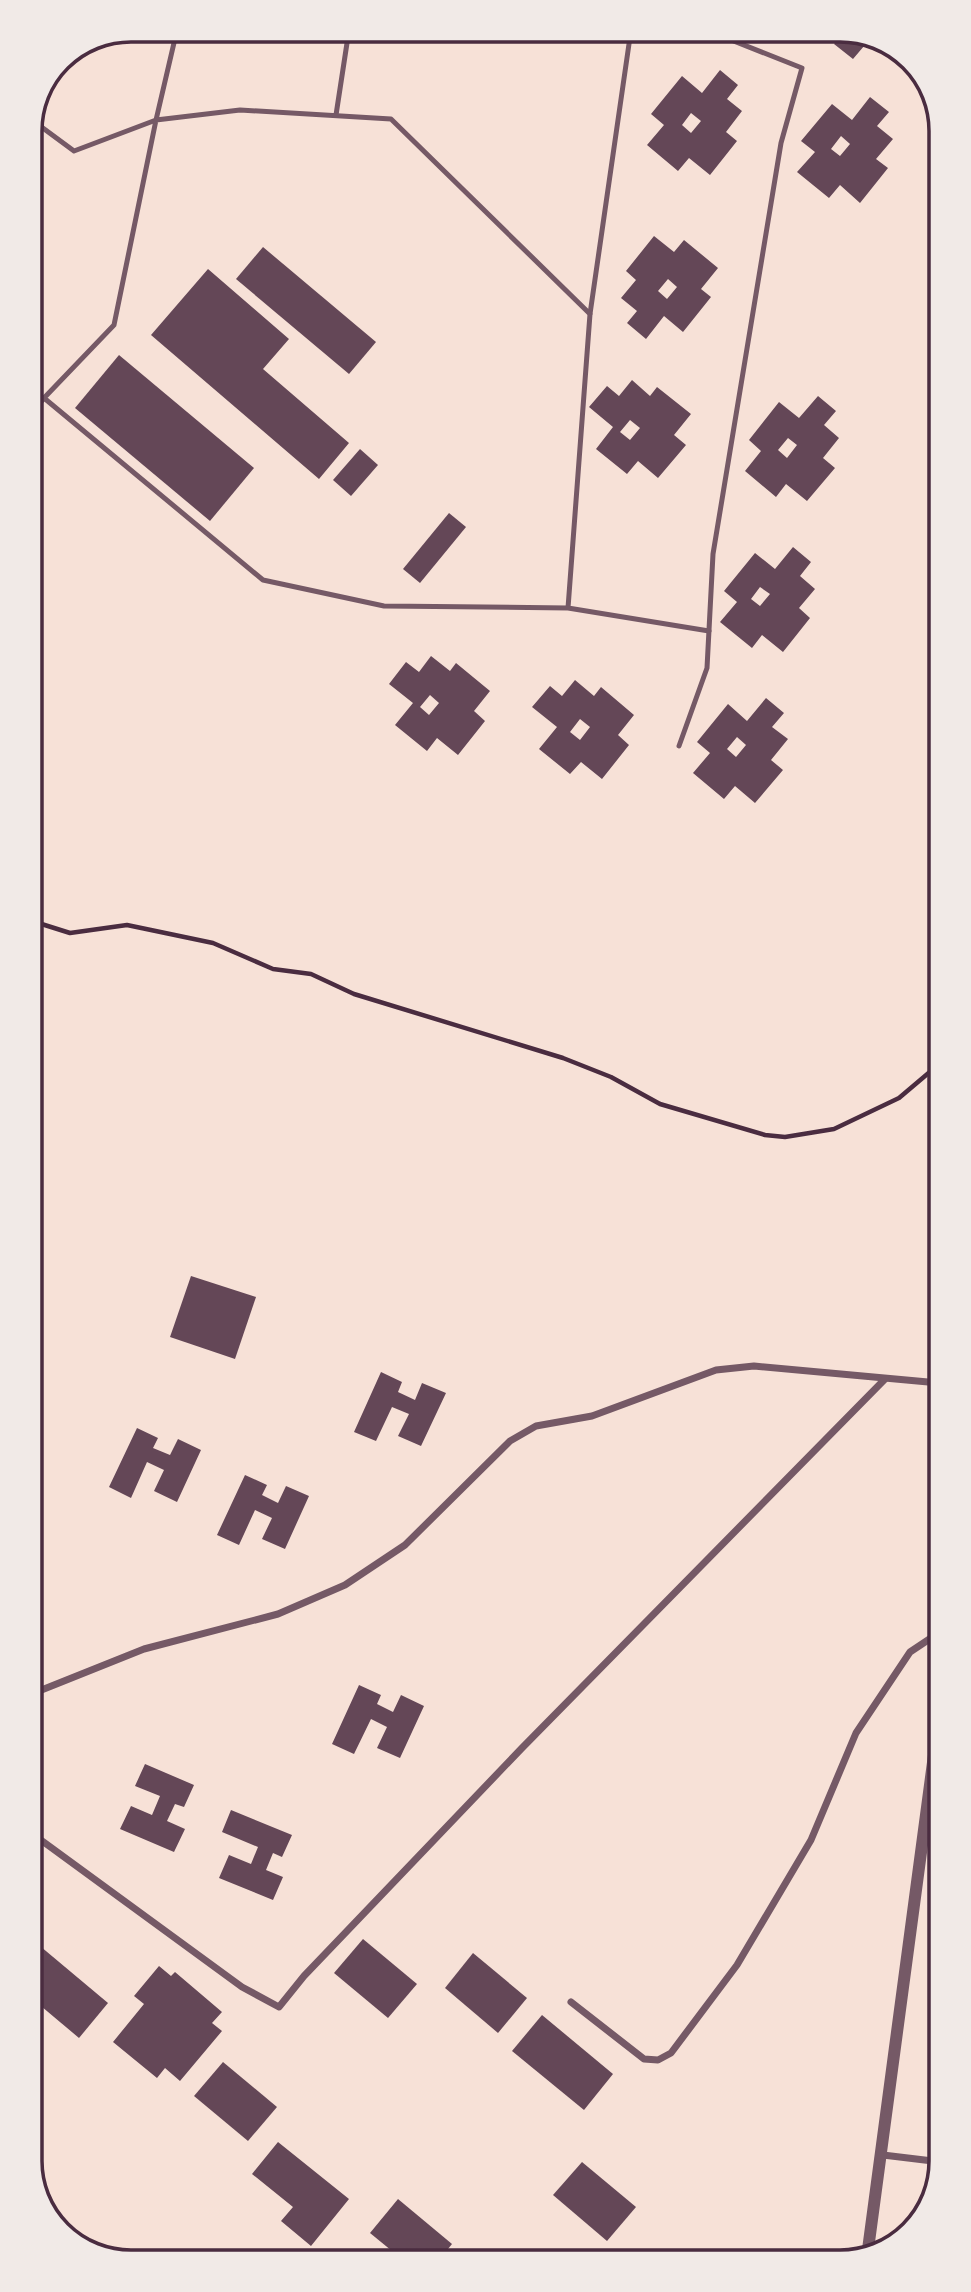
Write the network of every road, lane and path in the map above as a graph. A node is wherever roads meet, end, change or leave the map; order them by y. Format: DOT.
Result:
graph roads {
  1 [pos="174,42"];
  2 [pos="347,42"];
  3 [pos="629,42"];
  4 [pos="737,42"];
  5 [pos="336,115"];
  6 [pos="156,120"];
  7 [pos="42,127"];
  8 [pos="590,314"];
  9 [pos="44,398"];
  10 [pos="42,401"];
  11 [pos="568,608"];
  12 [pos="709,631"];
  13 [pos="679,746"];
  14 [pos="42,924"];
  15 [pos="929,1073"];
  16 [pos="884,1379"];
  17 [pos="929,1382"];
  18 [pos="929,1640"];
  19 [pos="42,1690"];
  20 [pos="929,1796"];
  21 [pos="42,1841"];
  22 [pos="571,2003"];
  23 [pos="883,2155"];
  24 [pos="929,2161"];
  25 [pos="869,2245"];
  1 -- 6 [label="lane"];
  2 -- 5 [label="lane"];
  3 -- 8 [label="lane"];
  4 -- 12 [label="lane"];
  5 -- 6 [label="lane"];
  5 -- 8 [label="lane"];
  6 -- 7 [label="lane"];
  6 -- 9 [label="lane"];
  8 -- 11 [label="lane"];
  9 -- 10 [label="lane"];
  9 -- 11 [label="lane"];
  11 -- 12 [label="lane"];
  12 -- 13 [label="lane"];
  14 -- 15 [label="path"];
  16 -- 17 [label="street"];
  16 -- 19 [label="street"];
  16 -- 21 [label="street"];
  18 -- 22 [label="street"];
  20 -- 23 [label="street"];
  23 -- 24 [label="street"];
  23 -- 25 [label="street"];
}
